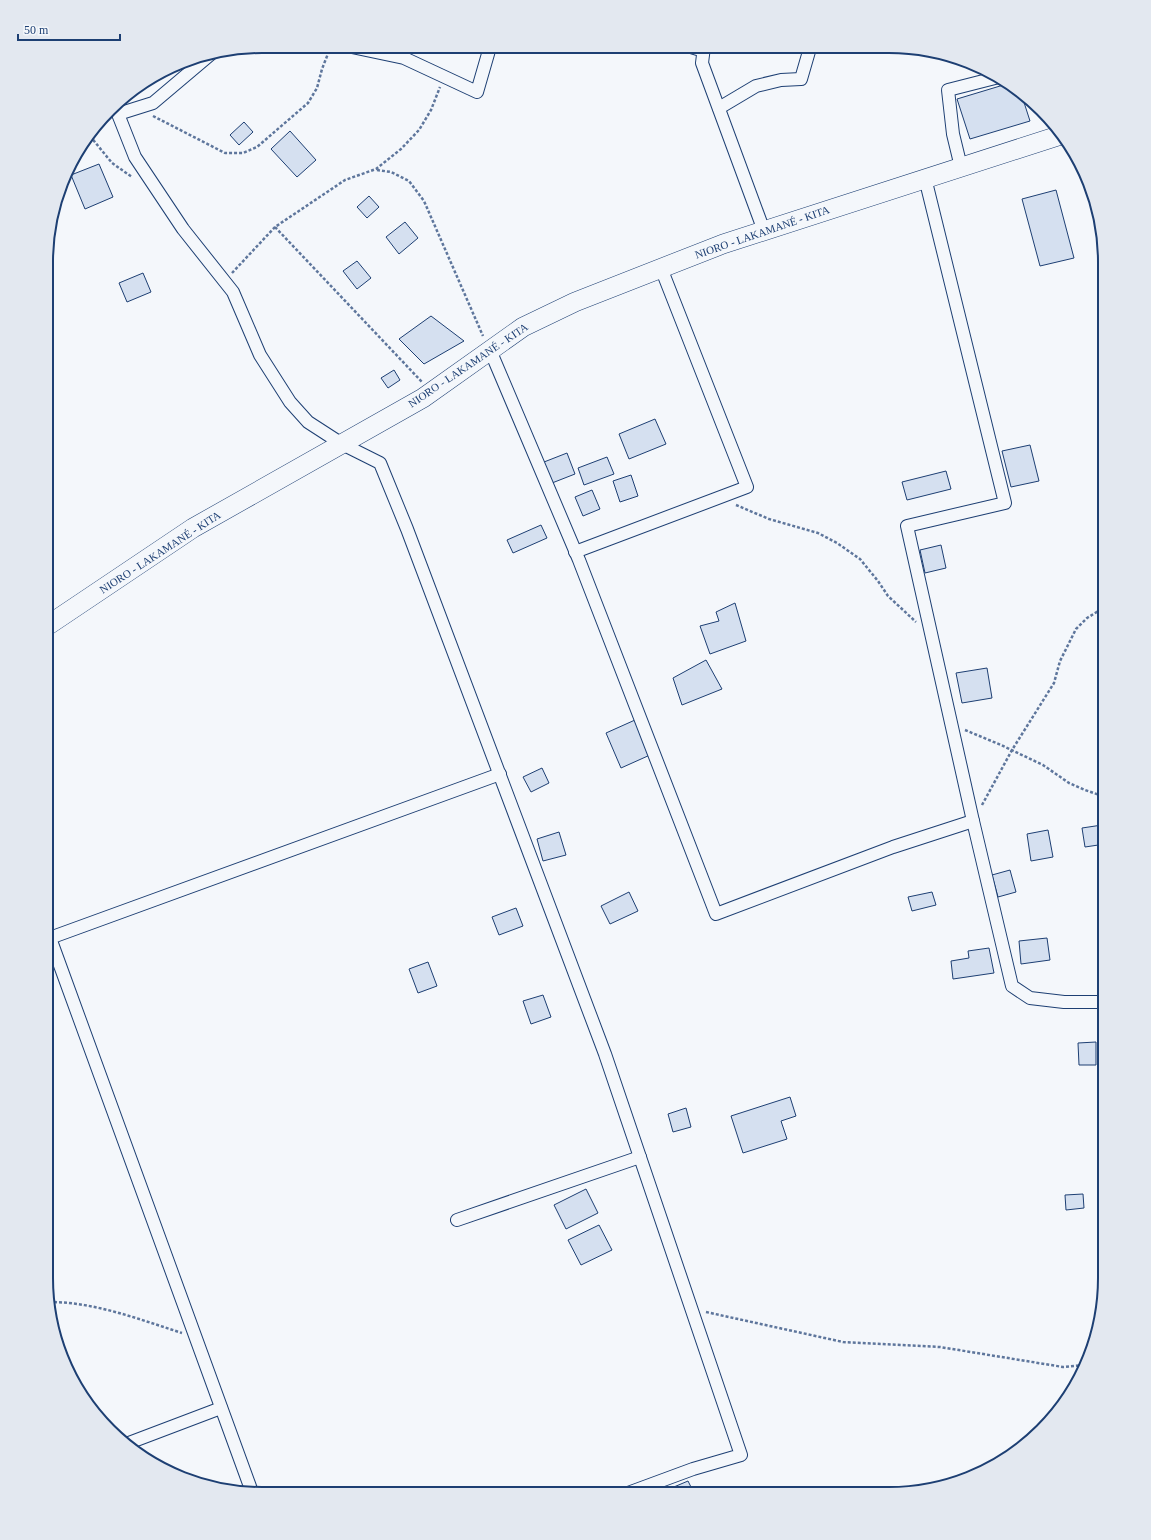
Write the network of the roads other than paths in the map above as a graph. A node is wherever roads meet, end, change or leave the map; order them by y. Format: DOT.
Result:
graph roads {
  1 [pos="380,53"];
  2 [pos="488,53"];
  3 [pos="703,53"];
  4 [pos="809,53"];
  5 [pos="202,62"];
  6 [pos="990,79"];
  7 [pos="719,108"];
  8 [pos="118,110"];
  9 [pos="118,114"];
  10 [pos="1056,137"];
  11 [pos="961,167"];
  12 [pos="926,178"];
  13 [pos="764,231"];
  14 [pos="661,268"];
  15 [pos="490,350"];
  16 [pos="342,444"];
  17 [pos="575,552"];
  18 [pos="53,622"];
  19 [pos="500,774"];
  20 [pos="973,821"];
  21 [pos="53,937"];
  22 [pos="53,953"];
  23 [pos="1098,1002"];
  24 [pos="640,1157"];
  25 [pos="458,1220"];
  26 [pos="221,1408"];
  27 [pos="132,1442"];
  28 [pos="250,1487"];
  29 [pos="644,1487"];
  1 -- 2 [label="street"];
  3 -- 7 [label="street"];
  4 -- 7 [label="street"];
  5 -- 9 [label="street"];
  6 -- 11 [label="street"];
  7 -- 13 [label="street"];
  8 -- 9 [label="street"];
  9 -- 16 [label="street"];
  10 -- 11 [label="main road, NIORO - LAKAMANÉ - KITA"];
  11 -- 12 [label="main road, NIORO - LAKAMANÉ - KITA"];
  12 -- 13 [label="main road, NIORO - LAKAMANÉ - KITA"];
  12 -- 20 [label="street"];
  13 -- 14 [label="main road, NIORO - LAKAMANÉ - KITA"];
  14 -- 15 [label="main road, NIORO - LAKAMANÉ - KITA"];
  14 -- 17 [label="street"];
  15 -- 16 [label="main road, NIORO - LAKAMANÉ - KITA"];
  15 -- 17 [label="street"];
  16 -- 18 [label="main road, NIORO - LAKAMANÉ - KITA"];
  16 -- 19 [label="street"];
  17 -- 20 [label="street"];
  19 -- 21 [label="street"];
  19 -- 24 [label="street"];
  20 -- 23 [label="street"];
  22 -- 26 [label="street"];
  24 -- 25 [label="street"];
  24 -- 29 [label="street"];
  26 -- 27 [label="street"];
  26 -- 28 [label="street"];
}
